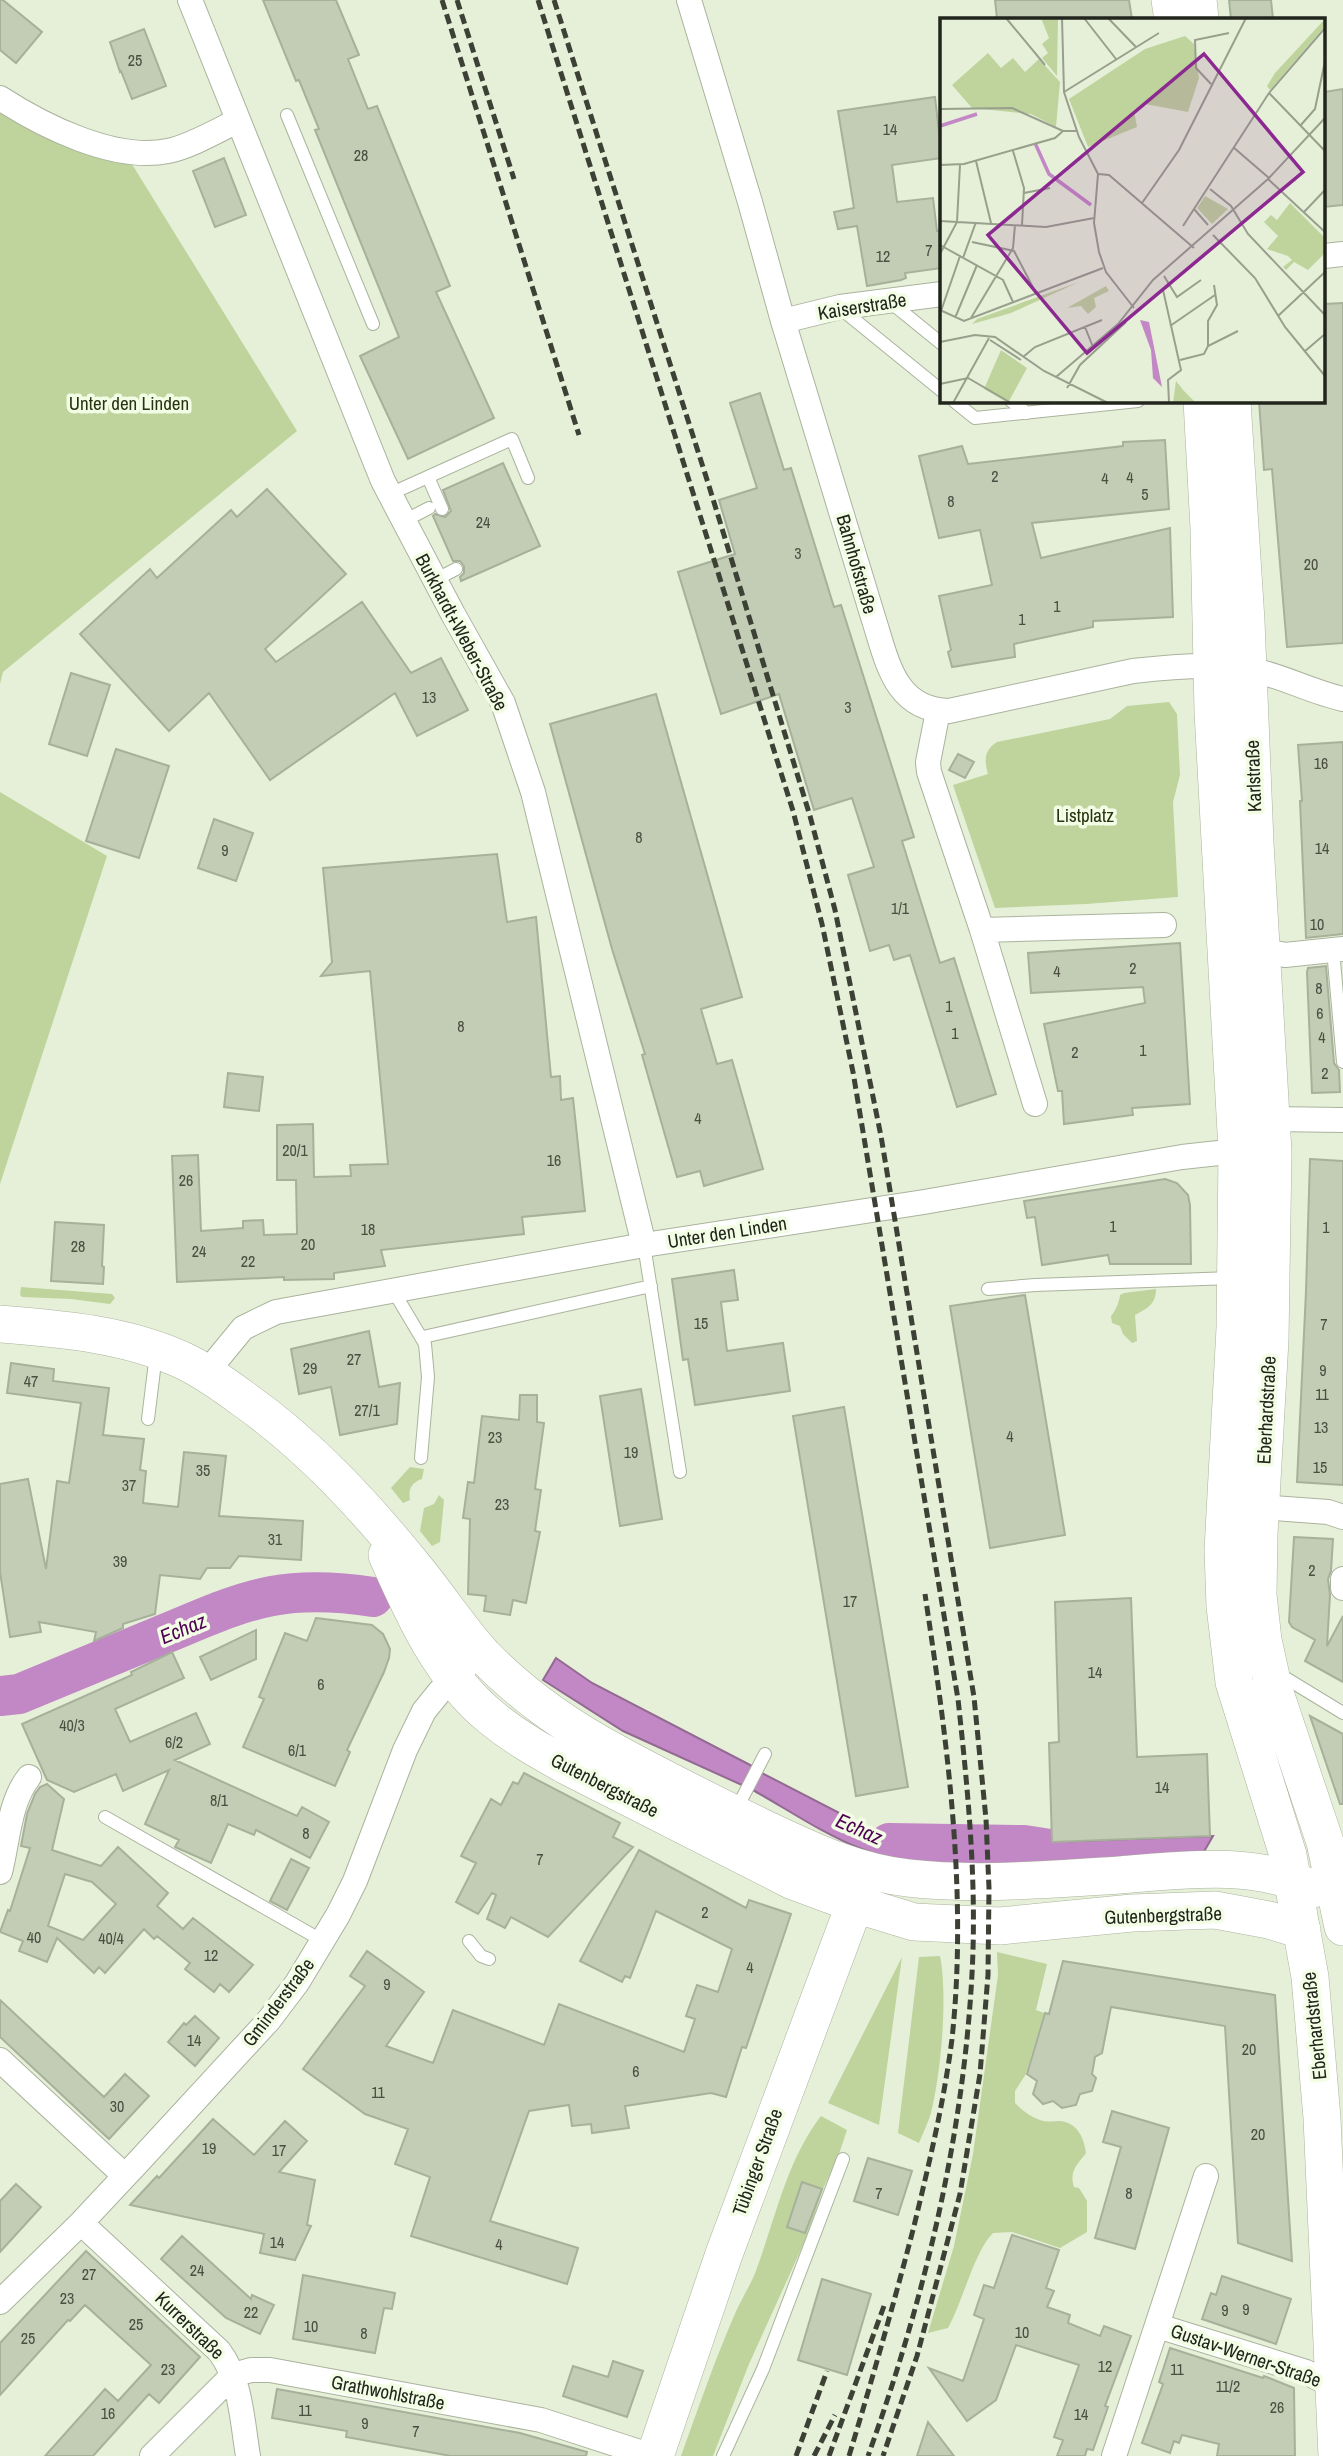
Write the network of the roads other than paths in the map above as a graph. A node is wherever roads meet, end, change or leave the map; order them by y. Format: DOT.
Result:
graph roads {
  1 [pos="190,0"];
  2 [pos="689,0"];
  3 [pos="1170,0"];
  4 [pos="1198,0"];
  5 [pos="1172,18"];
  6 [pos="1200,18"];
  7 [pos="0,98"];
  8 [pos="287,115"];
  9 [pos="237,121"];
  10 [pos="940,296"];
  11 [pos="888,301"];
  12 [pos="840,307"];
  13 [pos="783,321"];
  14 [pos="373,324"];
  15 [pos="940,342"];
  16 [pos="940,389"];
  17 [pos="955,402"];
  18 [pos="1012,402"];
  19 [pos="1110,402"];
  20 [pos="1072,404"];
  21 [pos="1207,405"];
  22 [pos="1027,413"];
  23 [pos="428,477"];
  24 [pos="528,478"];
  25 [pos="390,494"];
  26 [pos="404,521"];
  27 [pos="1211,668"];
  28 [pos="1248,669"];
  29 [pos="1343,699"];
  30 [pos="938,711"];
  31 [pos="1253,764"];
  32 [pos="1215,767"];
  33 [pos="1164,925"];
  34 [pos="982,930"];
  35 [pos="1262,950"];
  36 [pos="1338,950"];
  37 [pos="1343,1062"];
  38 [pos="1035,1104"];
  39 [pos="1343,1120"];
  40 [pos="1258,1145"];
  41 [pos="644,1245"];
  42 [pos="1236,1278"];
  43 [pos="651,1286"];
  44 [pos="988,1289"];
  45 [pos="394,1292"];
  46 [pos="0,1324"];
  47 [pos="422,1337"];
  48 [pos="156,1350"];
  49 [pos="206,1373"];
  50 [pos="148,1419"];
  51 [pos="421,1458"];
  52 [pos="680,1472"];
  53 [pos="1261,1507"];
  54 [pos="367,1513"];
  55 [pos="1343,1517"];
  56 [pos="1343,1579"];
  57 [pos="1343,1588"];
  58 [pos="482,1654"];
  59 [pos="1261,1658"];
  60 [pos="453,1677"];
  61 [pos="1343,1713"];
  62 [pos="765,1754"];
  63 [pos="29,1777"];
  64 [pos="739,1806"];
  65 [pos="105,1817"];
  66 [pos="0,1872"];
  67 [pos="861,1888"];
  68 [pos="1319,1907"];
  69 [pos="323,1941"];
  70 [pos="469,1941"];
  71 [pos="489,1959"];
  72 [pos="0,2060"];
  73 [pos="843,2159"];
  74 [pos="125,2176"];
  75 [pos="1206,2176"];
  76 [pos="81,2223"];
  77 [pos="0,2302"];
  78 [pos="1158,2326"];
  79 [pos="233,2375"];
  80 [pos="1333,2386"];
  81 [pos="152,2456"];
  82 [pos="248,2456"];
  83 [pos="653,2456"];
  84 [pos="723,2456"];
  85 [pos="1114,2456"];
  86 [pos="1337,2456"];
  1 -- 9 [label="street, Burkhardt+Weber-Straße"];
  2 -- 13 [label="street, Bahnhofstraße"];
  3 -- 5 [label="main road"];
  4 -- 6 [label="main road"];
  7 -- 9 [label="street"];
  8 -- 14 [label="lane"];
  9 -- 25 [label="street, Burkhardt+Weber-Straße"];
  10 -- 11 [label="street, Kaiserstraße"];
  11 -- 12 [label="street, Kaiserstraße"];
  11 -- 15 [label="lane"];
  12 -- 13 [label="street, Kaiserstraße"];
  12 -- 16 [label="lane"];
  13 -- 30 [label="street, Bahnhofstraße"];
  17 -- 22 [label="lane"];
  18 -- 22 [label="lane"];
  19 -- 20 [label="lane"];
  20 -- 22 [label="lane"];
  21 -- 27 [label="main road, Karlstraße"];
  21 -- 28 [label="main road, Karlstraße"];
  23 -- 24 [label="lane"];
  23 -- 25 [label="lane"];
  23 -- 26 [label="lane"];
  25 -- 26 [label="street, Burkhardt+Weber-Straße"];
  26 -- 41 [label="street, Burkhardt+Weber-Straße"];
  27 -- 28 [label="street"];
  27 -- 30 [label="street"];
  27 -- 32 [label="main road, Karlstraße"];
  28 -- 29 [label="street"];
  28 -- 31 [label="main road, Karlstraße"];
  30 -- 34 [label="street"];
  31 -- 32 [label="main road"];
  31 -- 35 [label="main road, Karlstraße"];
  32 -- 40 [label="main road, Karlstraße"];
  33 -- 34 [label="street"];
  34 -- 38 [label="street"];
  35 -- 36 [label="street"];
  35 -- 40 [label="main road, Karlstraße"];
  36 -- 37 [label="lane"];
  39 -- 40 [label="street, Unter den Linden"];
  40 -- 41 [label="street, Unter den Linden"];
  40 -- 42 [label="main road, Eberhardstraße"];
  40 -- 53 [label="main road, Eberhardstraße"];
  41 -- 43 [label="lane"];
  41 -- 45 [label="street, Unter den Linden"];
  42 -- 44 [label="lane"];
  42 -- 68 [label="main road, Eberhardstraße"];
  43 -- 47 [label="lane"];
  43 -- 52 [label="lane"];
  45 -- 47 [label="lane"];
  45 -- 49 [label="street, Unter den Linden"];
  46 -- 48 [label="main road"];
  47 -- 51 [label="lane"];
  48 -- 49 [label="main road"];
  48 -- 50 [label="lane"];
  49 -- 54 [label="main road"];
  53 -- 55 [label="street"];
  53 -- 59 [label="main road, Eberhardstraße"];
  54 -- 58 [label="main road"];
  54 -- 60 [label="main road"];
  56 -- 57 [label="street"];
  58 -- 60 [label="street, Gminderstraße"];
  58 -- 64 [label="main road, Gutenbergstraße"];
  59 -- 61 [label="lane"];
  59 -- 68 [label="main road, Eberhardstraße"];
  60 -- 67 [label="main road, Gutenbergstraße"];
  60 -- 69 [label="street, Gminderstraße"];
  62 -- 64 [label="lane"];
  63 -- 66 [label="street"];
  64 -- 67 [label="main road, Gutenbergstraße"];
  65 -- 69 [label="lane"];
  67 -- 68 [label="main road, Gutenbergstraße"];
  67 -- 68 [label="main road, Gutenbergstraße"];
  67 -- 83 [label="main road, Tübinger Straße"];
  68 -- 80 [label="main road, Eberhardstraße"];
  69 -- 74 [label="street, Gminderstraße"];
  70 -- 71 [label="lane"];
  72 -- 74 [label="street"];
  73 -- 84 [label="lane"];
  74 -- 76 [label="street, Gminderstraße"];
  75 -- 78 [label="street, Gustav-Werner-Straße"];
  76 -- 77 [label="street, Gminderstraße"];
  76 -- 79 [label="street, Kurrerstraße"];
  78 -- 80 [label="street, Gustav-Werner-Straße"];
  78 -- 85 [label="street, Gustav-Werner-Straße"];
  79 -- 81 [label="street"];
  79 -- 82 [label="street, Kurrerstraße"];
  79 -- 83 [label="street, Grathwohlstraße"];
  80 -- 86 [label="main road, Eberhardstraße"];
}
